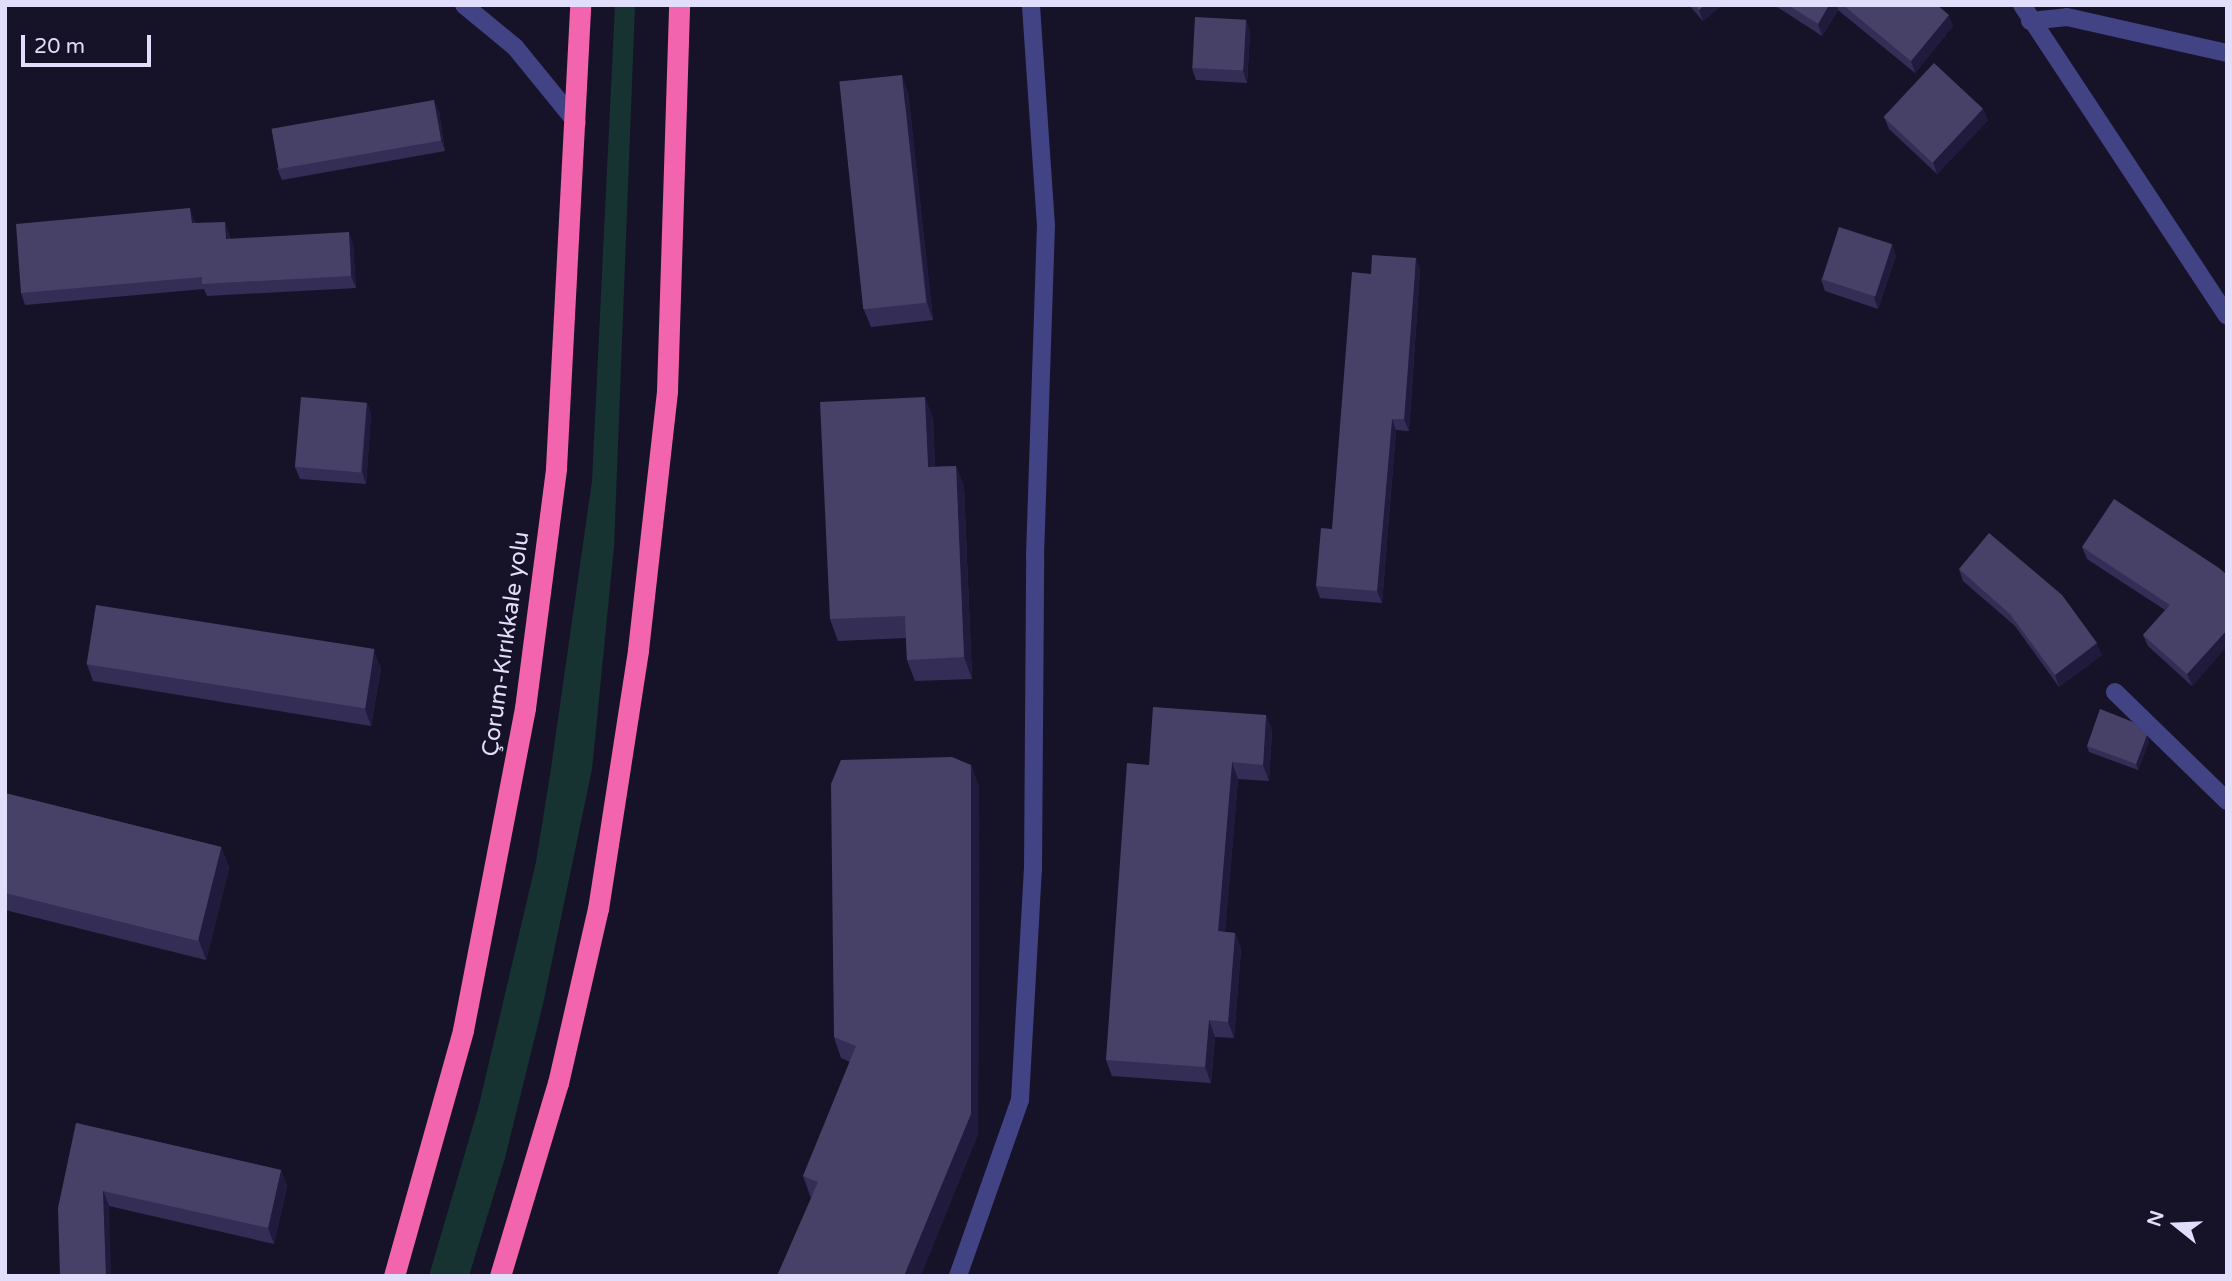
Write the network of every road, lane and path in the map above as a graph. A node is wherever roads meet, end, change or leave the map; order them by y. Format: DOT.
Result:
graph roads {
  1 [pos="464,5"];
  2 [pos="580,5"];
  3 [pos="679,5"];
  4 [pos="1031,5"];
  5 [pos="2026,13"];
  6 [pos="2227,53"];
  7 [pos="577,122"];
  8 [pos="2227,316"];
  9 [pos="2115,692"];
  10 [pos="2227,801"];
  11 [pos="394,1276"];
  12 [pos="500,1276"];
  13 [pos="958,1276"];
  1 -- 7 [label="street"];
  2 -- 7 [label="highway, Çorum-Kırıkkale yolu"];
  3 -- 12 [label="highway"];
  4 -- 13 [label="street"];
  5 -- 6 [label="street"];
  5 -- 8 [label="street"];
  7 -- 11 [label="highway, Çorum-Kırıkkale yolu"];
  9 -- 10 [label="street"];
}
